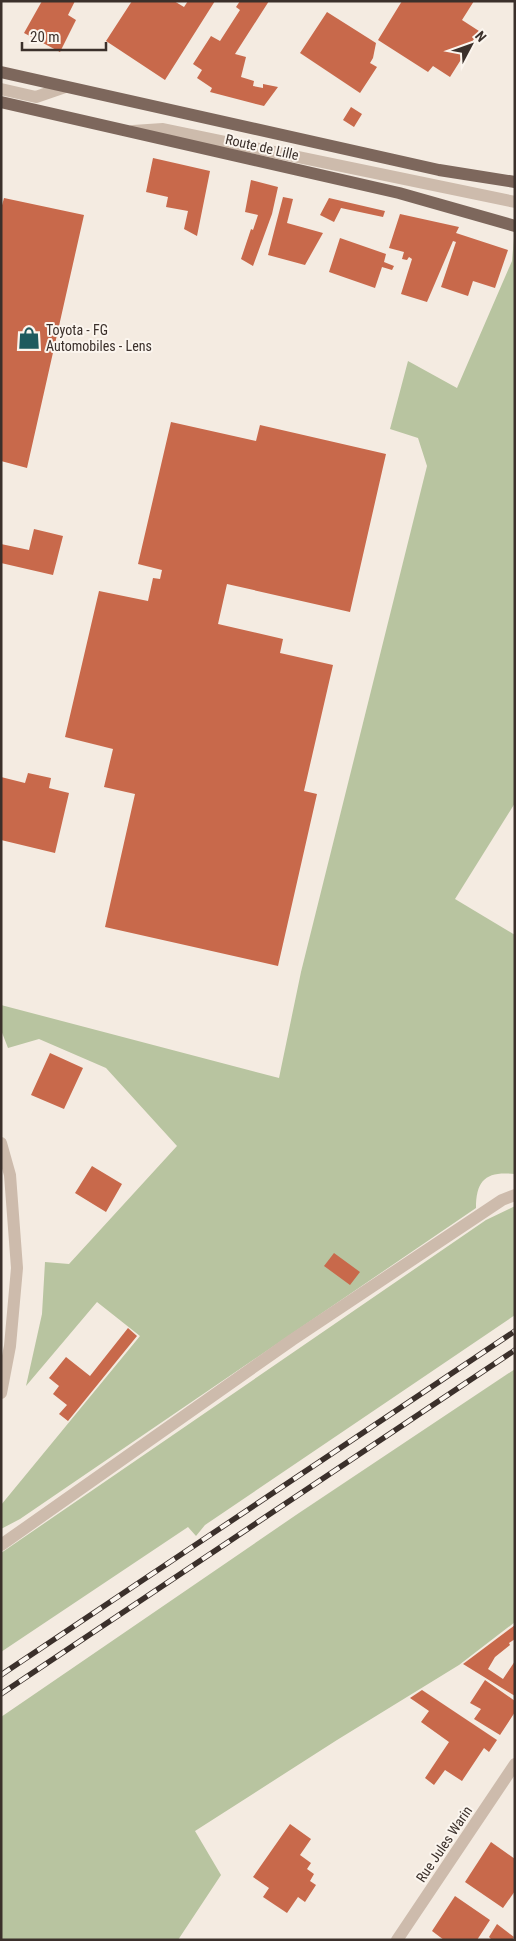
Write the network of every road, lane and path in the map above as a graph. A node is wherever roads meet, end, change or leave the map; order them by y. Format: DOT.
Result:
graph roads {
  1 [pos="1,72"];
  2 [pos="65,87"];
  3 [pos="1,89"];
  4 [pos="1,102"];
  5 [pos="128,131"];
  6 [pos="515,182"];
  7 [pos="515,202"];
  8 [pos="515,226"];
  9 [pos="1,1143"];
  10 [pos="515,1195"];
  11 [pos="1,1393"];
  12 [pos="1,1545"];
  13 [pos="515,1764"];
  14 [pos="398,1940"];
  1 -- 2 [label="main road, Route de Lille"];
  2 -- 3 [label="street"];
  2 -- 6 [label="main road, Route de Lille"];
  4 -- 5 [label="main road, Route de Lille"];
  5 -- 7 [label="street"];
  5 -- 8 [label="main road, Route de Lille"];
  9 -- 11 [label="street"];
  10 -- 12 [label="street"];
  13 -- 14 [label="street, Rue Jules Warin"];
}
